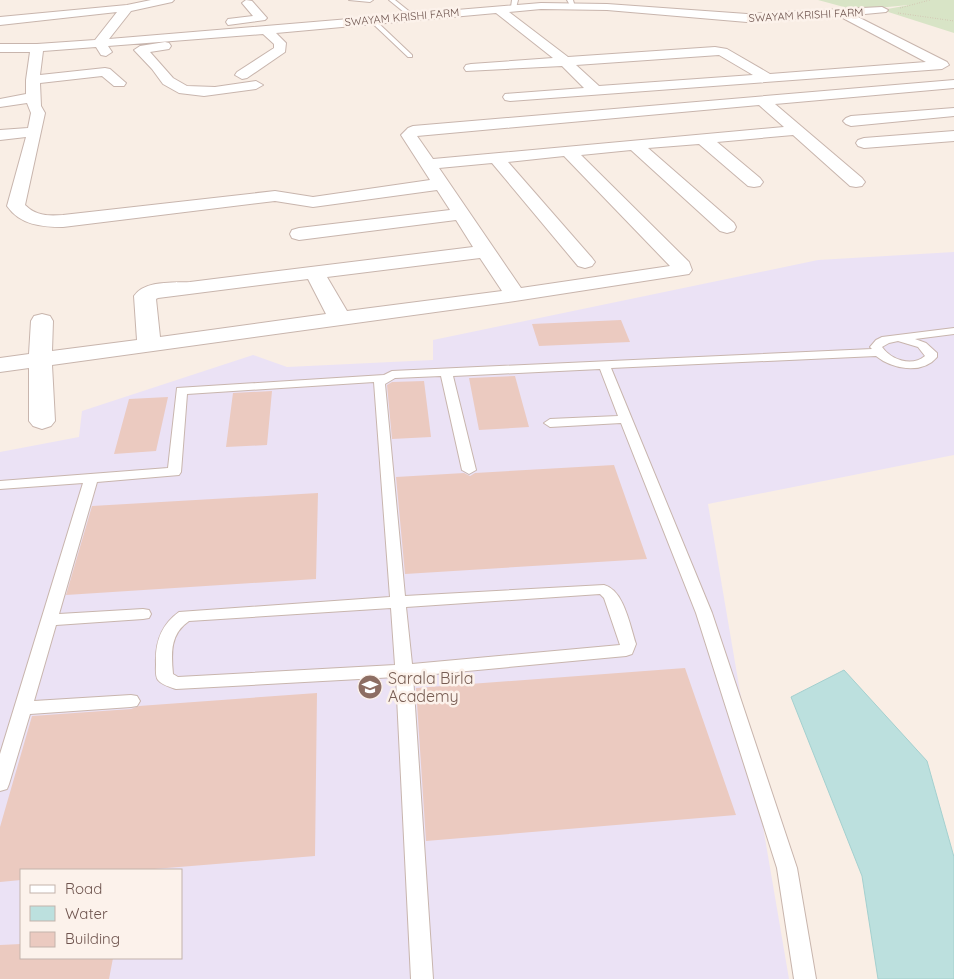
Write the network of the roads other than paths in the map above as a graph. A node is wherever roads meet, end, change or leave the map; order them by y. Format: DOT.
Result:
graph roads {
  1 [pos="352,0"];
  2 [pos="370,0"];
  3 [pos="392,0"];
  4 [pos="166,3"];
  5 [pos="248,3"];
  6 [pos="572,3"];
  7 [pos="515,4"];
  8 [pos="498,9"];
  9 [pos="125,10"];
  10 [pos="229,10"];
  11 [pos="882,10"];
  12 [pos="843,14"];
  13 [pos="412,16"];
  14 [pos="372,20"];
  15 [pos="0,21"];
  16 [pos="242,21"];
  17 [pos="266,30"];
  18 [pos="188,36"];
  19 [pos="171,37"];
  20 [pos="99,43"];
  21 [pos="0,48"];
  22 [pos="37,48"];
  23 [pos="140,50"];
  24 [pos="410,56"];
  25 [pos="565,61"];
  26 [pos="940,64"];
  27 [pos="746,65"];
  28 [pos="717,67"];
  29 [pos="471,68"];
  30 [pos="954,74"];
  31 [pos="242,75"];
  32 [pos="601,76"];
  33 [pos="582,77"];
  34 [pos="564,78"];
  35 [pos="768,78"];
  36 [pos="33,80"];
  37 [pos="119,83"];
  38 [pos="704,83"];
  39 [pos="256,85"];
  40 [pos="596,91"];
  41 [pos="510,97"];
  42 [pos="35,98"];
  43 [pos="762,100"];
  44 [pos="0,103"];
  45 [pos="731,103"];
  46 [pos="954,112"];
  47 [pos="852,121"];
  48 [pos="797,130"];
  49 [pos="35,132"];
  50 [pos="0,135"];
  51 [pos="954,136"];
  52 [pos="702,138"];
  53 [pos="864,143"];
  54 [pos="635,145"];
  55 [pos="568,151"];
  56 [pos="496,158"];
  57 [pos="428,164"];
  58 [pos="754,182"];
  59 [pos="856,182"];
  60 [pos="441,184"];
  61 [pos="462,214"];
  62 [pos="727,226"];
  63 [pos="299,234"];
  64 [pos="486,250"];
  65 [pos="584,262"];
  66 [pos="314,272"];
  67 [pos="515,295"];
  68 [pos="340,319"];
  69 [pos="42,321"];
  70 [pos="954,331"];
  71 [pos="899,338"];
  72 [pos="149,344"];
  73 [pos="878,352"];
  74 [pos="40,360"];
  75 [pos="0,365"];
  76 [pos="604,365"];
  77 [pos="446,372"];
  78 [pos="384,378"];
  79 [pos="626,418"];
  80 [pos="42,421"];
  81 [pos="550,423"];
  82 [pos="469,470"];
  83 [pos="91,480"];
  84 [pos="0,485"];
  85 [pos="398,604"];
  86 [pos="143,614"];
  87 [pos="50,620"];
  88 [pos="404,671"];
  89 [pos="130,700"];
  90 [pos="23,708"];
  91 [pos="0,784"];
  92 [pos="422,979"];
  93 [pos="805,979"];
  1 -- 2 [label="lane"];
  3 -- 13 [label="lane"];
  4 -- 9 [label="street"];
  5 -- 16 [label="street"];
  6 -- 7 [label="street, SWAYAM KRISHI FARM"];
  6 -- 12 [label="street, SWAYAM KRISHI FARM"];
  7 -- 8 [label="street, SWAYAM KRISHI FARM"];
  8 -- 13 [label="street, SWAYAM KRISHI FARM"];
  8 -- 25 [label="street"];
  9 -- 15 [label="street"];
  9 -- 20 [label="street"];
  10 -- 16 [label="street"];
  11 -- 12 [label="street, SWAYAM KRISHI FARM"];
  12 -- 26 [label="street"];
  13 -- 14 [label="street, SWAYAM KRISHI FARM"];
  14 -- 17 [label="street, SWAYAM KRISHI FARM"];
  14 -- 24 [label="lane"];
  16 -- 18 [label="street"];
  17 -- 18 [label="street, SWAYAM KRISHI FARM"];
  17 -- 31 [label="street"];
  18 -- 19 [label="street, SWAYAM KRISHI FARM"];
  19 -- 20 [label="street, SWAYAM KRISHI FARM"];
  19 -- 23 [label="street"];
  20 -- 22 [label="street, SWAYAM KRISHI FARM"];
  20 -- 23 [label="street"];
  21 -- 22 [label="street, SWAYAM KRISHI FARM"];
  22 -- 36 [label="street"];
  23 -- 39 [label="street"];
  25 -- 27 [label="street"];
  25 -- 29 [label="street"];
  25 -- 33 [label="street"];
  26 -- 30 [label="street"];
  26 -- 35 [label="street"];
  27 -- 28 [label="street"];
  27 -- 35 [label="street"];
  30 -- 43 [label="street"];
  32 -- 33 [label="street"];
  33 -- 34 [label="street"];
  33 -- 40 [label="street"];
  35 -- 38 [label="street"];
  36 -- 37 [label="street"];
  36 -- 42 [label="street"];
  38 -- 40 [label="street"];
  38 -- 45 [label="street"];
  40 -- 41 [label="street"];
  42 -- 44 [label="street"];
  42 -- 49 [label="street"];
  43 -- 45 [label="street"];
  43 -- 48 [label="street"];
  45 -- 57 [label="street"];
  46 -- 47 [label="street"];
  48 -- 52 [label="street"];
  48 -- 59 [label="street"];
  49 -- 50 [label="street"];
  49 -- 60 [label="street"];
  51 -- 53 [label="street"];
  52 -- 54 [label="street"];
  52 -- 58 [label="street"];
  54 -- 55 [label="street"];
  54 -- 62 [label="street"];
  55 -- 56 [label="street"];
  55 -- 67 [label="street"];
  56 -- 57 [label="street"];
  56 -- 65 [label="street"];
  57 -- 60 [label="street"];
  60 -- 61 [label="street"];
  61 -- 63 [label="street"];
  61 -- 64 [label="street"];
  64 -- 66 [label="street"];
  64 -- 67 [label="street"];
  66 -- 68 [label="street"];
  66 -- 72 [label="street"];
  67 -- 68 [label="street"];
  68 -- 72 [label="street"];
  69 -- 74 [label="street"];
  70 -- 71 [label="lane"];
  71 -- 73 [label="lane"];
  71 -- 73 [label="lane"];
  72 -- 74 [label="street"];
  73 -- 76 [label="lane"];
  74 -- 75 [label="street"];
  74 -- 80 [label="street"];
  76 -- 77 [label="lane"];
  76 -- 79 [label="lane"];
  77 -- 78 [label="lane"];
  77 -- 82 [label="lane"];
  78 -- 83 [label="lane"];
  78 -- 85 [label="lane"];
  79 -- 81 [label="lane"];
  79 -- 93 [label="lane"];
  83 -- 84 [label="lane"];
  83 -- 87 [label="lane"];
  85 -- 88 [label="lane"];
  85 -- 88 [label="lane"];
  85 -- 88 [label="lane"];
  86 -- 87 [label="lane"];
  87 -- 90 [label="lane"];
  88 -- 92 [label="lane"];
  89 -- 90 [label="lane"];
  90 -- 91 [label="lane"];
}
